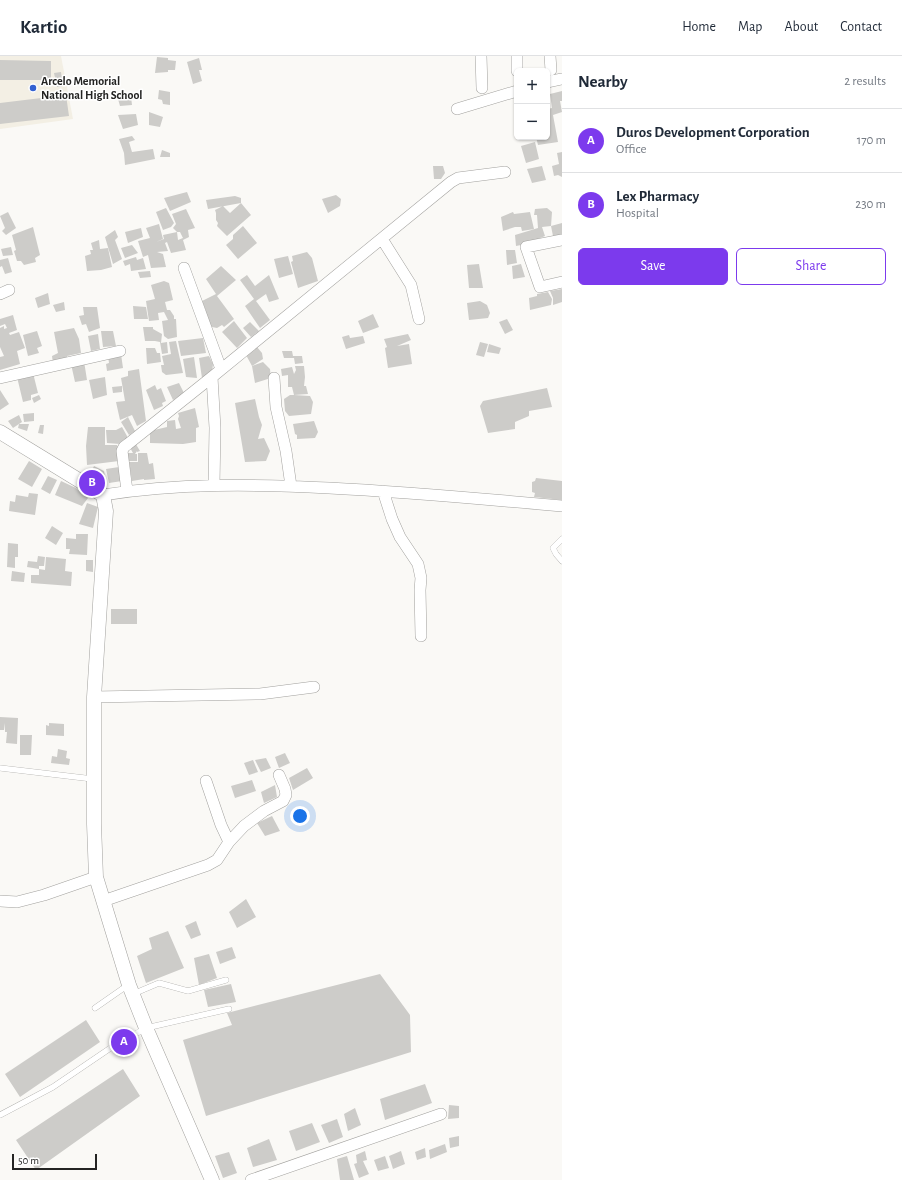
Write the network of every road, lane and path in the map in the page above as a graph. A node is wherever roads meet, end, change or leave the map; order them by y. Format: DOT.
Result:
graph roads {
  1 [pos="480,56"];
  2 [pos="517,56"];
  3 [pos="550,56"];
  4 [pos="517,68"];
  5 [pos="551,70"];
  6 [pos="562,79"];
  7 [pos="550,81"];
  8 [pos="482,88"];
  9 [pos="514,92"];
  10 [pos="457,109"];
  11 [pos="505,172"];
  12 [pos="382,239"];
  13 [pos="562,240"];
  14 [pos="184,268"];
  15 [pos="562,282"];
  16 [pos="419,319"];
  17 [pos="120,351"];
  18 [pos="221,369"];
  19 [pos="212,377"];
  20 [pos="0,378"];
  21 [pos="274,378"];
  22 [pos="0,432"];
  23 [pos="214,485"];
  24 [pos="291,486"];
  25 [pos="127,491"];
  26 [pos="383,491"];
  27 [pos="103,495"];
  28 [pos="562,506"];
  29 [pos="562,539"];
  30 [pos="562,561"];
  31 [pos="421,636"];
  32 [pos="314,687"];
  33 [pos="94,697"];
  34 [pos="0,768"];
  35 [pos="279,774"];
  36 [pos="93,779"];
  37 [pos="206,781"];
  38 [pos="229,842"];
  39 [pos="96,877"];
  40 [pos="0,901"];
  41 [pos="103,901"];
  42 [pos="226,980"];
  43 [pos="130,989"];
  44 [pos="94,1008"];
  45 [pos="229,1009"];
  46 [pos="146,1028"];
  47 [pos="441,1114"];
  48 [pos="0,1115"];
  49 [pos="212,1180"];
  50 [pos="251,1180"];
  1 -- 8 [label="street"];
  2 -- 4 [label="street"];
  3 -- 5 [label="street"];
  6 -- 7 [label="street"];
  9 -- 10 [label="street"];
  11 -- 12 [label="street"];
  12 -- 16 [label="street"];
  12 -- 18 [label="street"];
  13 -- 15 [label="street"];
  14 -- 18 [label="street"];
  17 -- 20 [label="street"];
  18 -- 19 [label="street"];
  19 -- 23 [label="street"];
  19 -- 25 [label="street"];
  21 -- 24 [label="street"];
  22 -- 27 [label="street"];
  23 -- 24 [label="street"];
  23 -- 25 [label="street"];
  24 -- 26 [label="street"];
  25 -- 27 [label="street"];
  26 -- 28 [label="street"];
  26 -- 31 [label="street"];
  27 -- 33 [label="street"];
  29 -- 30 [label="lane"];
  32 -- 33 [label="street"];
  33 -- 36 [label="street"];
  34 -- 36 [label="lane"];
  35 -- 38 [label="street"];
  36 -- 39 [label="street"];
  37 -- 38 [label="street"];
  38 -- 41 [label="street"];
  39 -- 40 [label="street"];
  39 -- 41 [label="street"];
  41 -- 43 [label="street"];
  42 -- 43 [label="lane"];
  43 -- 44 [label="lane"];
  43 -- 46 [label="street"];
  45 -- 46 [label="lane"];
  46 -- 48 [label="lane"];
  46 -- 49 [label="street"];
  47 -- 50 [label="street"];
}
